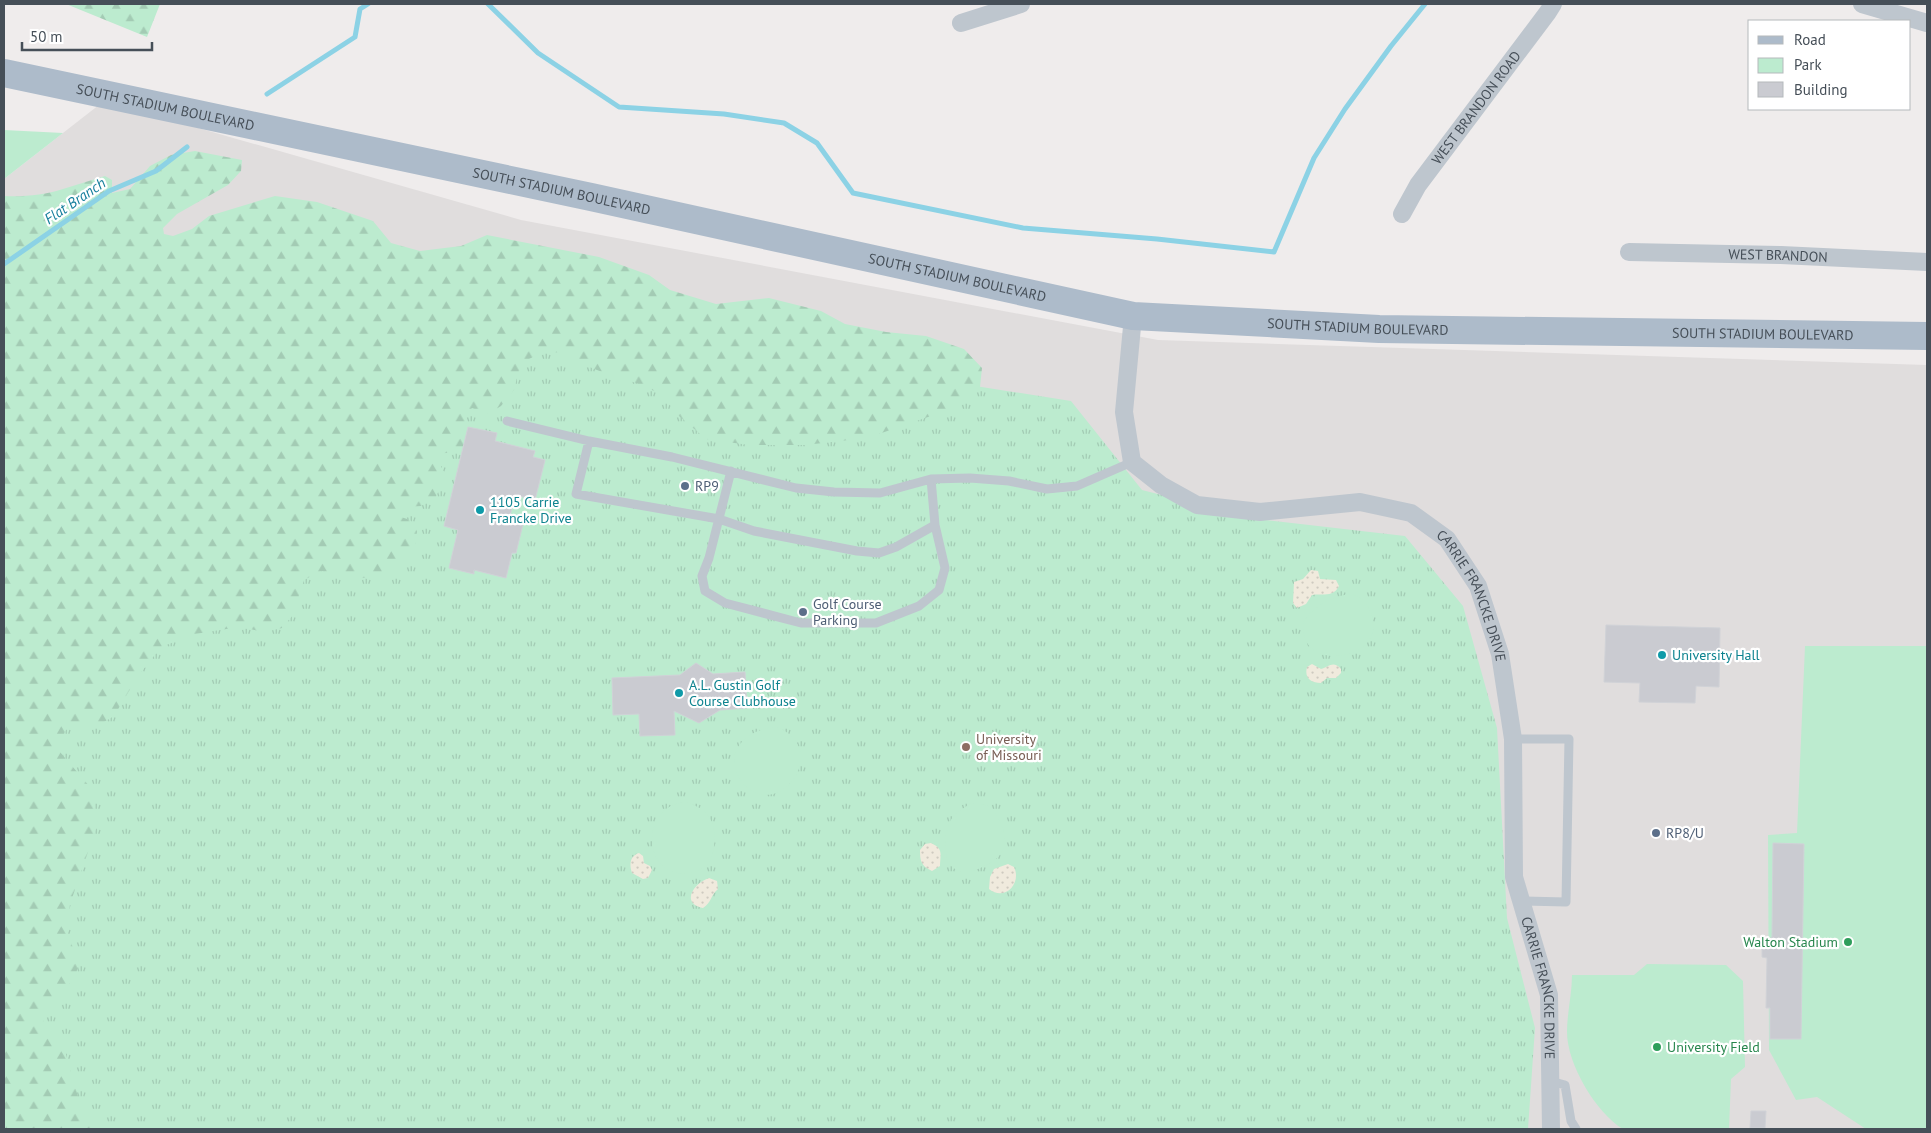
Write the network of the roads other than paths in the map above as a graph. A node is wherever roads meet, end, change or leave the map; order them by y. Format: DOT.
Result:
graph roads {
  1 [pos="1021,4"];
  2 [pos="1553,4"];
  3 [pos="1862,4"];
  4 [pos="961,23"];
  5 [pos="1927,23"];
  6 [pos="4,73"];
  7 [pos="1402,214"];
  8 [pos="1629,252"];
  9 [pos="1927,262"];
  10 [pos="1133,316"];
  11 [pos="1927,336"];
  12 [pos="507,421"];
  13 [pos="589,441"];
  14 [pos="1132,462"];
  15 [pos="731,470"];
  16 [pos="931,479"];
  17 [pos="719,519"];
  18 [pos="935,525"];
  19 [pos="1513,739"];
  20 [pos="1520,901"];
  21 [pos="1550,1081"];
  22 [pos="1551,1129"];
  23 [pos="1576,1129"];
  1 -- 4 [label="street"];
  2 -- 7 [label="street, WEST BRANDON ROAD"];
  3 -- 5 [label="street"];
  6 -- 10 [label="main road, SOUTH STADIUM BOULEVARD"];
  8 -- 9 [label="street, WEST BRANDON"];
  10 -- 11 [label="main road, SOUTH STADIUM BOULEVARD"];
  10 -- 14 [label="street"];
  12 -- 13 [label="lane"];
  13 -- 15 [label="lane"];
  13 -- 17 [label="lane"];
  14 -- 16 [label="lane"];
  14 -- 19 [label="street, CARRIE FRANCKE DRIVE"];
  15 -- 16 [label="lane"];
  15 -- 17 [label="lane"];
  16 -- 18 [label="lane"];
  17 -- 18 [label="lane"];
  17 -- 18 [label="lane"];
  19 -- 20 [label="street, CARRIE FRANCKE DRIVE"];
  19 -- 20 [label="lane"];
  20 -- 21 [label="street, CARRIE FRANCKE DRIVE"];
  21 -- 22 [label="street, CARRIE FRANCKE DRIVE"];
  21 -- 23 [label="lane"];
}
